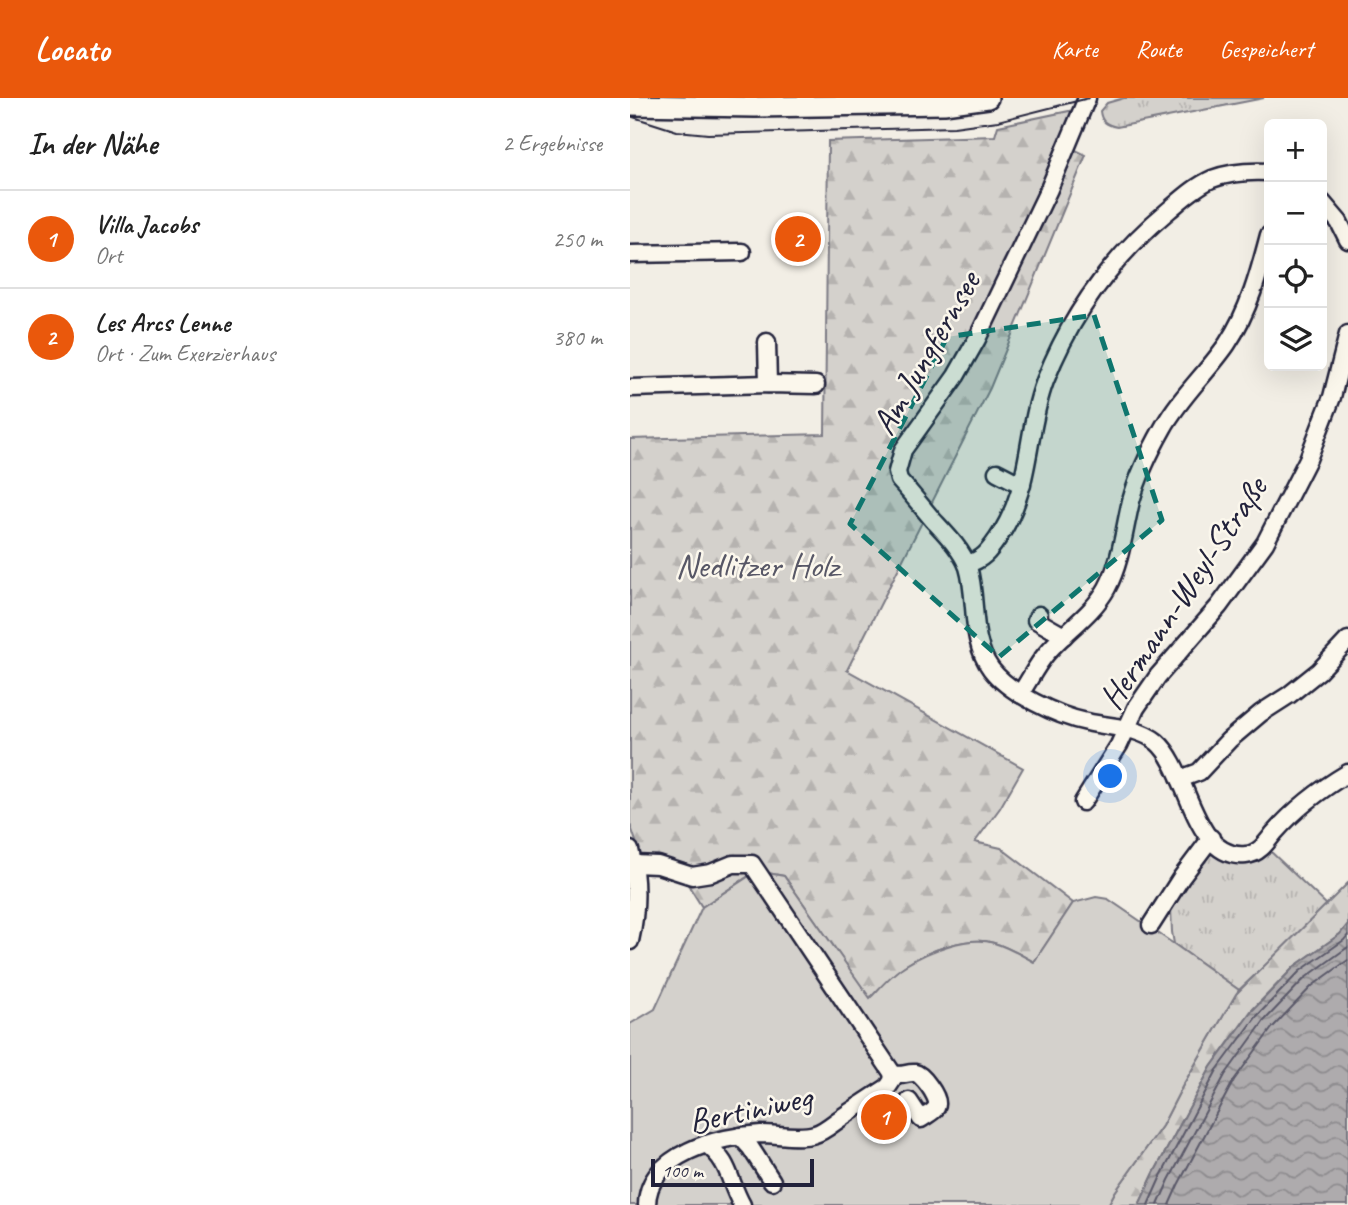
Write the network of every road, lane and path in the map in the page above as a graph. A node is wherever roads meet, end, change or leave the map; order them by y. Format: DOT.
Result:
graph roads {
  1 [pos="988,98"];
  2 [pos="1087,98"];
  3 [pos="630,105"];
  4 [pos="1264,172"];
  5 [pos="1327,208"];
  6 [pos="1348,240"];
  7 [pos="1266,245"];
  8 [pos="742,252"];
  9 [pos="636,258"];
  10 [pos="1348,334"];
  11 [pos="767,342"];
  12 [pos="768,384"];
  13 [pos="816,385"];
  14 [pos="630,388"];
  15 [pos="997,472"];
  16 [pos="1022,485"];
  17 [pos="967,564"];
  18 [pos="1039,615"];
  19 [pos="1064,636"];
  20 [pos="1348,640"];
  21 [pos="1020,694"];
  22 [pos="1128,728"];
  23 [pos="1348,773"];
  24 [pos="1180,779"];
  25 [pos="1083,802"];
  26 [pos="1211,838"];
  27 [pos="632,857"];
  28 [pos="1151,925"];
  29 [pos="630,941"];
  30 [pos="893,1074"];
  31 [pos="909,1101"];
  32 [pos="740,1136"];
  33 [pos="706,1144"];
  34 [pos="772,1181"];
  35 [pos="647,1205"];
  36 [pos="742,1205"];
  1 -- 3 [label="main road"];
  2 -- 17 [label="street, Am Jungfernsee"];
  4 -- 16 [label="street"];
  5 -- 6 [label="street"];
  7 -- 19 [label="street"];
  8 -- 9 [label="street"];
  10 -- 22 [label="street, Hermann-Weyl-Straße"];
  11 -- 12 [label="street"];
  12 -- 13 [label="street"];
  12 -- 14 [label="street"];
  15 -- 16 [label="street"];
  16 -- 17 [label="street"];
  17 -- 21 [label="street, Am Jungfernsee"];
  18 -- 19 [label="street"];
  19 -- 21 [label="street"];
  20 -- 24 [label="street"];
  21 -- 22 [label="street, Am Jungfernsee"];
  22 -- 24 [label="street, Am Jungfernsee"];
  22 -- 25 [label="street, Hermann-Weyl-Straße"];
  23 -- 26 [label="street, Am Jungfernsee"];
  24 -- 26 [label="street, Am Jungfernsee"];
  26 -- 28 [label="street"];
  27 -- 29 [label="street"];
  27 -- 30 [label="street"];
  30 -- 31 [label="street"];
  30 -- 32 [label="street, Bertiniweg"];
  32 -- 33 [label="street, Bertiniweg"];
  32 -- 34 [label="street"];
  33 -- 35 [label="street, Bertiniweg"];
  33 -- 36 [label="street"];
}
